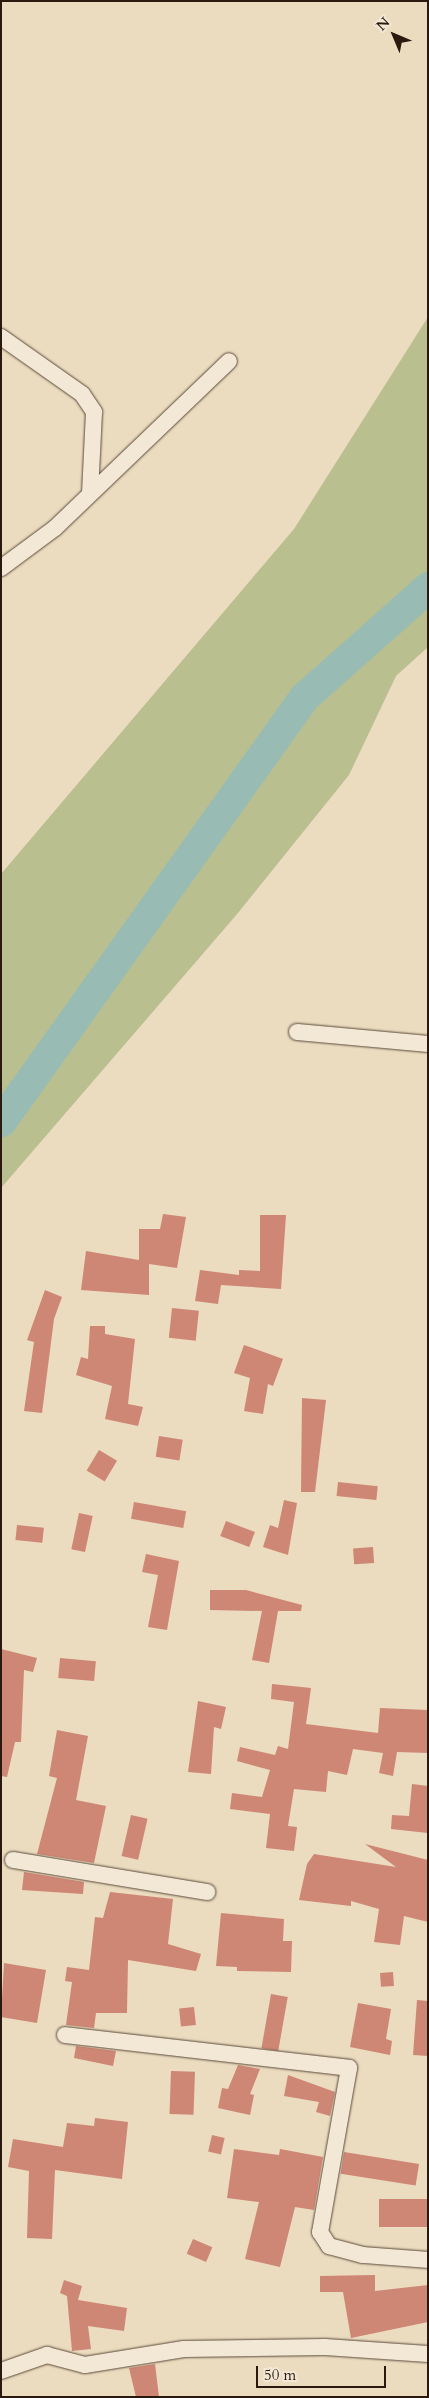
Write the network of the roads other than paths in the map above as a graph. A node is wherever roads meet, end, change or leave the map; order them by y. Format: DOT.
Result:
graph roads {
  1 [pos="1,337"];
  2 [pos="229,361"];
  3 [pos="90,494"];
  4 [pos="1,568"];
  5 [pos="297,1032"];
  6 [pos="428,1044"];
  7 [pos="13,1860"];
  8 [pos="207,1892"];
  9 [pos="65,2035"];
  10 [pos="428,2260"];
  11 [pos="428,2354"];
  12 [pos="1,2371"];
  1 -- 3 [label="street"];
  2 -- 3 [label="street"];
  3 -- 4 [label="street"];
  5 -- 6 [label="street"];
  7 -- 8 [label="street"];
  9 -- 10 [label="street"];
  11 -- 12 [label="street"];
}
